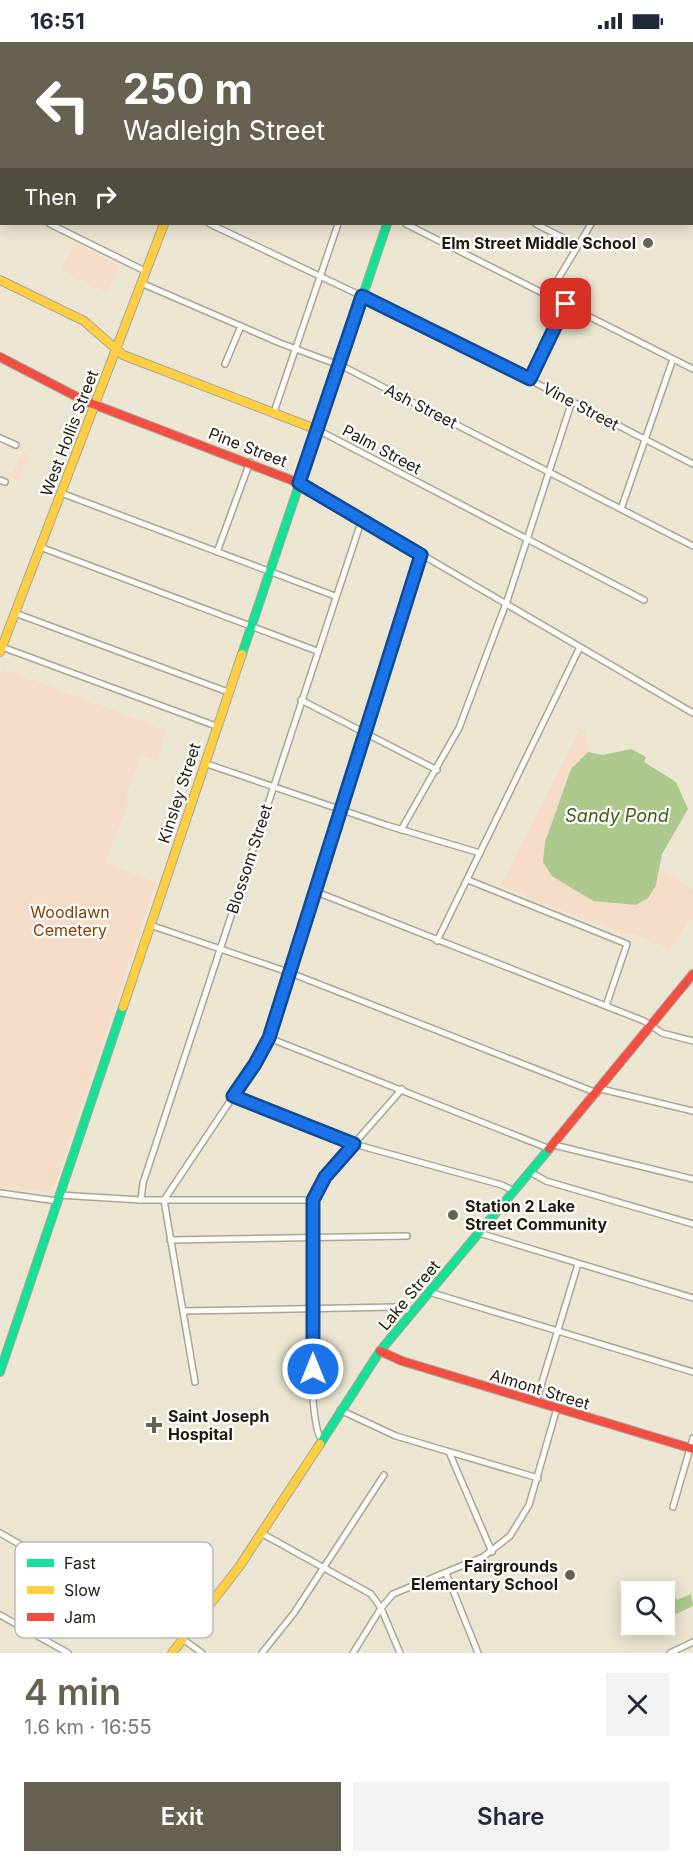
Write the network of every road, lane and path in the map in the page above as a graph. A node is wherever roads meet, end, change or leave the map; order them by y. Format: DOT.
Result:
graph roads {
  1 [pos="52,225"];
  2 [pos="164,225"];
  3 [pos="212,225"];
  4 [pos="338,225"];
  5 [pos="387,225"];
  6 [pos="408,225"];
  7 [pos="538,225"];
  8 [pos="590,225"];
  9 [pos="577,245"];
  10 [pos="145,271"];
  11 [pos="320,275"];
  12 [pos="0,280"];
  13 [pos="141,283"];
  14 [pos="362,296"];
  15 [pos="548,296"];
  16 [pos="566,304"];
  17 [pos="241,326"];
  18 [pos="120,334"];
  19 [pos="103,337"];
  20 [pos="296,349"];
  21 [pos="115,350"];
  22 [pos="0,357"];
  23 [pos="673,359"];
  24 [pos="225,364"];
  25 [pos="339,364"];
  26 [pos="693,369"];
  27 [pos="530,379"];
  28 [pos="572,401"];
  29 [pos="95,404"];
  30 [pos="274,412"];
  31 [pos="318,430"];
  32 [pos="0,438"];
  33 [pos="646,440"];
  34 [pos="16,445"];
  35 [pos="250,462"];
  36 [pos="693,464"];
  37 [pos="549,473"];
  38 [pos="299,483"];
  39 [pos="61,493"];
  40 [pos="621,509"];
  41 [pos="362,519"];
  42 [pos="527,540"];
  43 [pos="693,546"];
  44 [pos="40,547"];
  45 [pos="217,552"];
  46 [pos="421,555"];
  47 [pos="269,570"];
  48 [pos="335,596"];
  49 [pos="644,600"];
  50 [pos="506,604"];
  51 [pos="15,613"];
  52 [pos="251,626"];
  53 [pos="580,647"];
  54 [pos="1,650"];
  55 [pos="317,651"];
  56 [pos="228,692"];
  57 [pos="301,700"];
  58 [pos="693,713"];
  59 [pos="216,726"];
  60 [pos="365,732"];
  61 [pos="204,763"];
  62 [pos="437,770"];
  63 [pos="272,787"];
  64 [pos="341,810"];
  65 [pos="401,830"];
  66 [pos="480,853"];
  67 [pos="468,880"];
  68 [pos="314,891"];
  69 [pos="150,925"];
  70 [pos="437,940"];
  71 [pos="219,949"];
  72 [pos="288,972"];
  73 [pos="693,974"];
  74 [pos="690,984"];
  75 [pos="606,1006"];
  76 [pos="652,1027"];
  77 [pos="269,1038"];
  78 [pos="693,1041"];
  79 [pos="402,1089"];
  80 [pos="599,1091"];
  81 [pos="233,1096"];
  82 [pos="693,1111"];
  83 [pos="354,1144"];
  84 [pos="552,1147"];
  85 [pos="530,1172"];
  86 [pos="693,1179"];
  87 [pos="514,1191"];
  88 [pos="0,1193"];
  89 [pos="58,1198"];
  90 [pos="141,1200"];
  91 [pos="164,1200"];
  92 [pos="313,1200"];
  93 [pos="693,1224"];
  94 [pos="479,1233"];
  95 [pos="407,1236"];
  96 [pos="312,1238"];
  97 [pos="170,1240"];
  98 [pos="578,1264"];
  99 [pos="429,1292"];
  100 [pos="693,1298"];
  101 [pos="312,1308"];
  102 [pos="183,1311"];
  103 [pos="413,1312"];
  104 [pos="557,1332"];
  105 [pos="380,1351"];
  106 [pos="0,1372"];
  107 [pos="693,1372"];
  108 [pos="195,1382"];
  109 [pos="536,1402"];
  110 [pos="556,1408"];
  111 [pos="340,1410"];
  112 [pos="693,1438"];
  113 [pos="321,1439"];
  114 [pos="692,1448"];
  115 [pos="449,1452"];
  116 [pos="384,1475"];
  117 [pos="538,1478"];
  118 [pos="673,1507"];
  119 [pos="0,1533"];
  120 [pos="261,1533"];
  121 [pos="16,1542"];
  122 [pos="492,1552"];
  123 [pos="324,1567"];
  124 [pos="446,1573"];
  125 [pos="213,1602"];
  126 [pos="381,1608"];
  127 [pos="0,1615"];
  128 [pos="15,1623"];
  129 [pos="41,1638"];
  130 [pos="183,1639"];
  131 [pos="693,1642"];
  132 [pos="68,1653"];
  133 [pos="172,1653"];
  134 [pos="202,1653"];
  135 [pos="262,1653"];
  136 [pos="353,1653"];
  137 [pos="400,1653"];
  138 [pos="478,1653"];
  139 [pos="670,1653"];
  1 -- 10 [label="street"];
  2 -- 10 [label="street, West Hollis Street"];
  3 -- 11 [label="street, Vine Street"];
  4 -- 11 [label="street"];
  5 -- 14 [label="street, Kinsley Street"];
  6 -- 15 [label="street"];
  7 -- 9 [label="street"];
  8 -- 9 [label="street"];
  9 -- 15 [label="street"];
  10 -- 13 [label="street, West Hollis Street"];
  11 -- 14 [label="street, Vine Street"];
  11 -- 20 [label="street"];
  12 -- 19 [label="street, Palm Street"];
  13 -- 17 [label="street, Ash Street"];
  13 -- 18 [label="street, West Hollis Street"];
  14 -- 25 [label="street, Kinsley Street"];
  14 -- 27 [label="street, Vine Street"];
  15 -- 16 [label="street"];
  16 -- 23 [label="street"];
  16 -- 27 [label="street"];
  17 -- 20 [label="street, Ash Street"];
  17 -- 24 [label="street"];
  18 -- 19 [label="street"];
  18 -- 21 [label="street, West Hollis Street"];
  19 -- 21 [label="street, Palm Street"];
  20 -- 25 [label="street, Ash Street"];
  20 -- 30 [label="street"];
  21 -- 29 [label="street, West Hollis Street"];
  21 -- 30 [label="street, Palm Street"];
  22 -- 29 [label="street, Pine Street"];
  23 -- 26 [label="street"];
  23 -- 33 [label="street"];
  25 -- 31 [label="street, Kinsley Street"];
  25 -- 37 [label="street, Ash Street"];
  27 -- 28 [label="street, Vine Street"];
  28 -- 33 [label="street, Vine Street"];
  28 -- 37 [label="street"];
  29 -- 35 [label="street, Pine Street"];
  29 -- 39 [label="street, West Hollis Street"];
  30 -- 31 [label="street, Palm Street"];
  31 -- 38 [label="street, Kinsley Street"];
  31 -- 42 [label="street, Palm Street"];
  32 -- 34 [label="street"];
  33 -- 36 [label="street, Vine Street"];
  33 -- 40 [label="street"];
  35 -- 38 [label="street, Pine Street"];
  35 -- 45 [label="street"];
  37 -- 40 [label="street, Ash Street"];
  37 -- 42 [label="street"];
  38 -- 41 [label="street, Pine Street"];
  38 -- 47 [label="street, Kinsley Street"];
  39 -- 44 [label="street, West Hollis Street"];
  39 -- 45 [label="street"];
  40 -- 43 [label="street, Ash Street"];
  41 -- 46 [label="street, Pine Street"];
  41 -- 48 [label="street, Blossom Street"];
  42 -- 49 [label="street, Palm Street"];
  42 -- 50 [label="street"];
  44 -- 51 [label="street, West Hollis Street"];
  44 -- 52 [label="street"];
  45 -- 47 [label="street"];
  46 -- 50 [label="street, Pine Street"];
  46 -- 60 [label="street"];
  47 -- 48 [label="street"];
  47 -- 52 [label="street, Kinsley Street"];
  48 -- 55 [label="street, Blossom Street"];
  50 -- 53 [label="street, Pine Street"];
  50 -- 62 [label="street"];
  51 -- 54 [label="street, West Hollis Street"];
  51 -- 56 [label="street"];
  52 -- 55 [label="street"];
  52 -- 56 [label="street, Kinsley Street"];
  53 -- 58 [label="street, Pine Street"];
  53 -- 66 [label="street"];
  54 -- 59 [label="street"];
  55 -- 57 [label="street, Blossom Street"];
  56 -- 59 [label="street, Kinsley Street"];
  57 -- 60 [label="street"];
  57 -- 63 [label="street, Blossom Street"];
  59 -- 61 [label="street, Kinsley Street"];
  60 -- 62 [label="street"];
  60 -- 64 [label="street"];
  61 -- 63 [label="street"];
  61 -- 69 [label="street, Kinsley Street"];
  62 -- 65 [label="street"];
  63 -- 64 [label="street"];
  63 -- 71 [label="street, Blossom Street"];
  64 -- 65 [label="street"];
  64 -- 68 [label="street"];
  65 -- 66 [label="street"];
  66 -- 67 [label="street"];
  67 -- 70 [label="street"];
  67 -- 75 [label="street"];
  68 -- 70 [label="street"];
  68 -- 72 [label="street"];
  69 -- 71 [label="street"];
  69 -- 89 [label="street, Kinsley Street"];
  70 -- 75 [label="street"];
  71 -- 72 [label="street"];
  71 -- 90 [label="street, Blossom Street"];
  72 -- 77 [label="street"];
  72 -- 80 [label="street"];
  73 -- 74 [label="street, Lake Street"];
  74 -- 76 [label="street, Lake Street"];
  75 -- 76 [label="street"];
  76 -- 78 [label="street"];
  76 -- 80 [label="street, Lake Street"];
  77 -- 79 [label="street"];
  77 -- 81 [label="street"];
  79 -- 83 [label="street"];
  79 -- 84 [label="street"];
  80 -- 82 [label="street"];
  80 -- 84 [label="street, Lake Street"];
  81 -- 83 [label="street"];
  81 -- 91 [label="street"];
  83 -- 87 [label="street"];
  83 -- 92 [label="street"];
  84 -- 85 [label="street, Lake Street"];
  84 -- 86 [label="street"];
  85 -- 87 [label="street, Lake Street"];
  85 -- 93 [label="street"];
  87 -- 94 [label="street, Lake Street"];
  88 -- 89 [label="street"];
  89 -- 90 [label="street"];
  89 -- 106 [label="street, Kinsley Street"];
  90 -- 91 [label="street"];
  91 -- 92 [label="street"];
  91 -- 97 [label="street"];
  92 -- 96 [label="street"];
  94 -- 98 [label="street"];
  94 -- 99 [label="street, Lake Street"];
  95 -- 96 [label="street"];
  96 -- 97 [label="street"];
  96 -- 101 [label="street"];
  97 -- 102 [label="street"];
  98 -- 100 [label="street"];
  98 -- 104 [label="street"];
  99 -- 103 [label="street, Lake Street"];
  99 -- 104 [label="street"];
  101 -- 102 [label="street"];
  101 -- 103 [label="street"];
  101 -- 113 [label="street"];
  102 -- 108 [label="street"];
  103 -- 105 [label="street, Lake Street"];
  104 -- 107 [label="street"];
  104 -- 109 [label="street"];
  105 -- 109 [label="street, Almont Street"];
  105 -- 111 [label="street, Lake Street"];
  109 -- 110 [label="street, Almont Street"];
  110 -- 114 [label="street, Almont Street"];
  110 -- 117 [label="street"];
  111 -- 113 [label="street, Lake Street"];
  111 -- 115 [label="street"];
  112 -- 114 [label="street"];
  113 -- 120 [label="street, Lake Street"];
  114 -- 118 [label="street"];
  115 -- 117 [label="street"];
  115 -- 122 [label="street"];
  116 -- 123 [label="street"];
  117 -- 122 [label="street"];
  119 -- 121 [label="street"];
  120 -- 123 [label="street"];
  120 -- 125 [label="street, Lake Street"];
  122 -- 124 [label="street"];
  123 -- 126 [label="street"];
  123 -- 135 [label="street"];
  124 -- 126 [label="street"];
  124 -- 138 [label="street"];
  126 -- 136 [label="street"];
  126 -- 137 [label="street"];
  127 -- 128 [label="street"];
  129 -- 132 [label="street"];
  130 -- 133 [label="street, Lake Street"];
  130 -- 134 [label="street"];
  131 -- 139 [label="street"];
}
